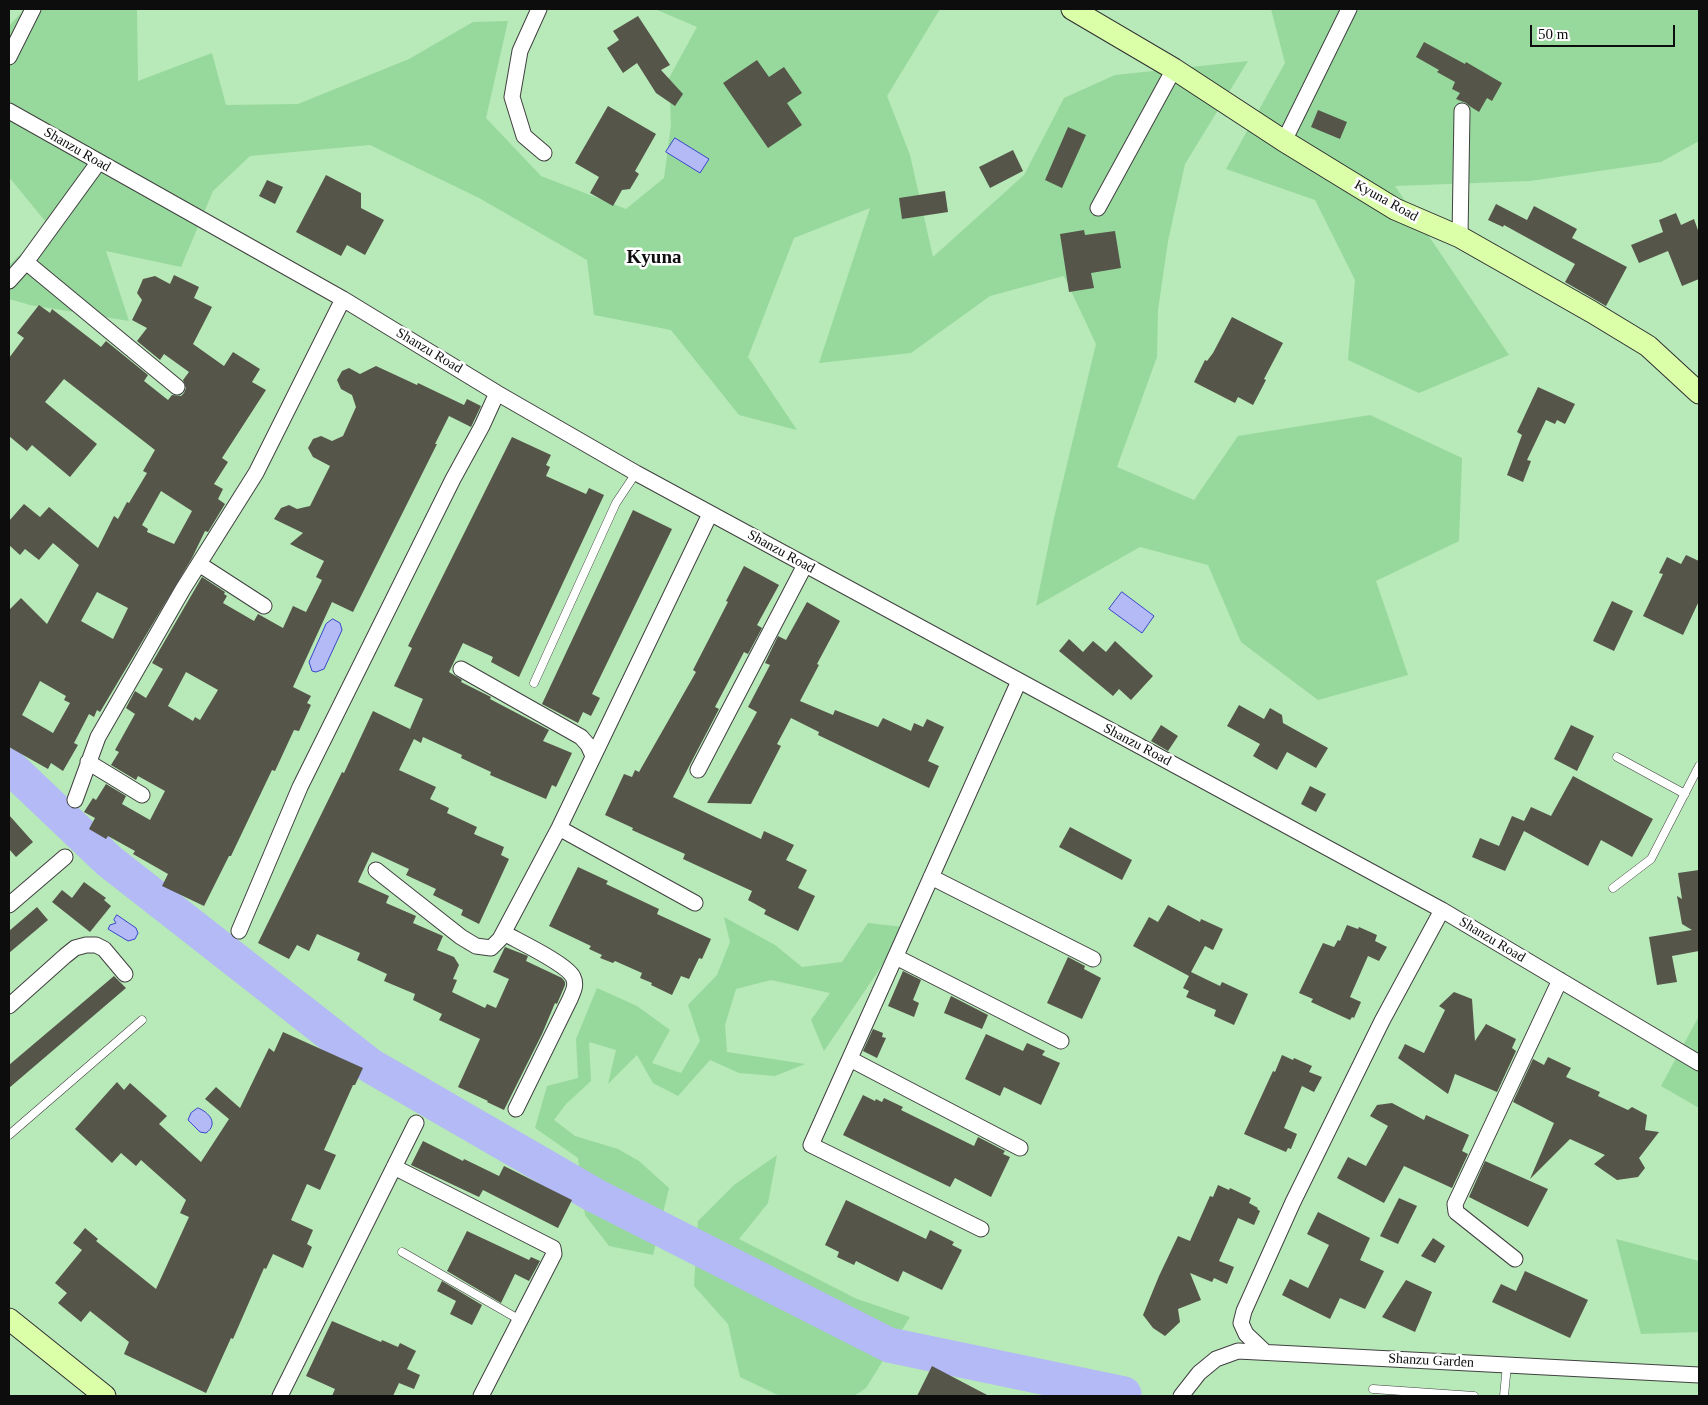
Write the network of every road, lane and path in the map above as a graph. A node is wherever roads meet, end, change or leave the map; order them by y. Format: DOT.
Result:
graph roads {
  1 [pos="32,9"];
  2 [pos="539,9"];
  3 [pos="1072,9"];
  4 [pos="1349,9"];
  5 [pos="9,57"];
  6 [pos="1174,69"];
  7 [pos="9,111"];
  8 [pos="1462,111"];
  9 [pos="1284,141"];
  10 [pos="544,153"];
  11 [pos="98,162"];
  12 [pos="1098,208"];
  13 [pos="1460,237"];
  14 [pos="26,262"];
  15 [pos="9,281"];
  16 [pos="343,299"];
  17 [pos="177,387"];
  18 [pos="497,393"];
  19 [pos="1699,393"];
  20 [pos="636,473"];
  21 [pos="710,514"];
  22 [pos="199,564"];
  23 [pos="804,565"];
  24 [pos="264,606"];
  25 [pos="461,669"];
  26 [pos="1019,681"];
  27 [pos="534,683"];
  28 [pos="593,756"];
  29 [pos="1617,757"];
  30 [pos="88,762"];
  31 [pos="1699,766"];
  32 [pos="698,770"];
  33 [pos="1686,794"];
  34 [pos="142,795"];
  35 [pos="75,800"];
  36 [pos="558,828"];
  37 [pos="65,857"];
  38 [pos="376,870"];
  39 [pos="932,877"];
  40 [pos="1613,888"];
  41 [pos="695,903"];
  42 [pos="9,905"];
  43 [pos="1442,910"];
  44 [pos="239,931"];
  45 [pos="504,934"];
  46 [pos="896,957"];
  47 [pos="1093,960"];
  48 [pos="125,974"];
  49 [pos="1560,980"];
  50 [pos="9,1006"];
  51 [pos="142,1020"];
  52 [pos="1061,1041"];
  53 [pos="850,1059"];
  54 [pos="1699,1064"];
  55 [pos="516,1109"];
  56 [pos="416,1123"];
  57 [pos="9,1135"];
  58 [pos="1020,1148"];
  59 [pos="394,1167"];
  60 [pos="981,1228"];
  61 [pos="402,1252"];
  62 [pos="1515,1259"];
  63 [pos="9,1319"];
  64 [pos="520,1320"];
  65 [pos="1264,1351"];
  66 [pos="1507,1365"];
  67 [pos="1699,1376"];
  68 [pos="1373,1389"];
  69 [pos="105,1396"];
  70 [pos="280,1396"];
  71 [pos="482,1396"];
  72 [pos="1181,1396"];
  73 [pos="1474,1396"];
  74 [pos="1504,1396"];
  1 -- 5 [label="street"];
  2 -- 10 [label="street"];
  3 -- 6 [label="main road, Kyuna Road"];
  4 -- 9 [label="street"];
  6 -- 9 [label="main road, Kyuna Road"];
  6 -- 12 [label="street"];
  7 -- 11 [label="street, Shanzu Road"];
  8 -- 13 [label="street"];
  9 -- 13 [label="main road, Kyuna Road"];
  11 -- 14 [label="street"];
  11 -- 16 [label="street, Shanzu Road"];
  13 -- 19 [label="main road, Kyuna Road"];
  14 -- 15 [label="street"];
  14 -- 17 [label="street"];
  16 -- 18 [label="street, Shanzu Road"];
  16 -- 22 [label="street"];
  18 -- 20 [label="street, Shanzu Road"];
  18 -- 44 [label="street"];
  20 -- 21 [label="street, Shanzu Road"];
  20 -- 27 [label="lane"];
  21 -- 23 [label="street, Shanzu Road"];
  21 -- 28 [label="street"];
  22 -- 24 [label="street"];
  22 -- 30 [label="street"];
  23 -- 26 [label="street, Shanzu Road"];
  23 -- 32 [label="street"];
  25 -- 28 [label="street"];
  26 -- 39 [label="street"];
  26 -- 43 [label="street, Shanzu Road"];
  28 -- 36 [label="street"];
  29 -- 33 [label="lane"];
  30 -- 34 [label="street"];
  30 -- 35 [label="street"];
  31 -- 33 [label="lane"];
  33 -- 40 [label="lane"];
  36 -- 41 [label="street"];
  36 -- 45 [label="street"];
  37 -- 42 [label="street"];
  38 -- 45 [label="street"];
  39 -- 46 [label="street"];
  39 -- 47 [label="street"];
  43 -- 49 [label="street, Shanzu Road"];
  43 -- 65 [label="street"];
  45 -- 55 [label="street"];
  46 -- 52 [label="street"];
  46 -- 53 [label="street"];
  48 -- 50 [label="street"];
  49 -- 54 [label="street, Shanzu Road"];
  49 -- 62 [label="street"];
  51 -- 57 [label="lane"];
  53 -- 58 [label="street"];
  53 -- 60 [label="street"];
  56 -- 59 [label="street"];
  59 -- 64 [label="street"];
  59 -- 70 [label="street"];
  61 -- 64 [label="lane"];
  63 -- 69 [label="main road"];
  64 -- 71 [label="street"];
  65 -- 66 [label="street, Shanzu Garden"];
  65 -- 72 [label="street, Shanzu Garden"];
  66 -- 67 [label="street, Shanzu Garden"];
  66 -- 74 [label="lane"];
  68 -- 73 [label="lane"];
}
